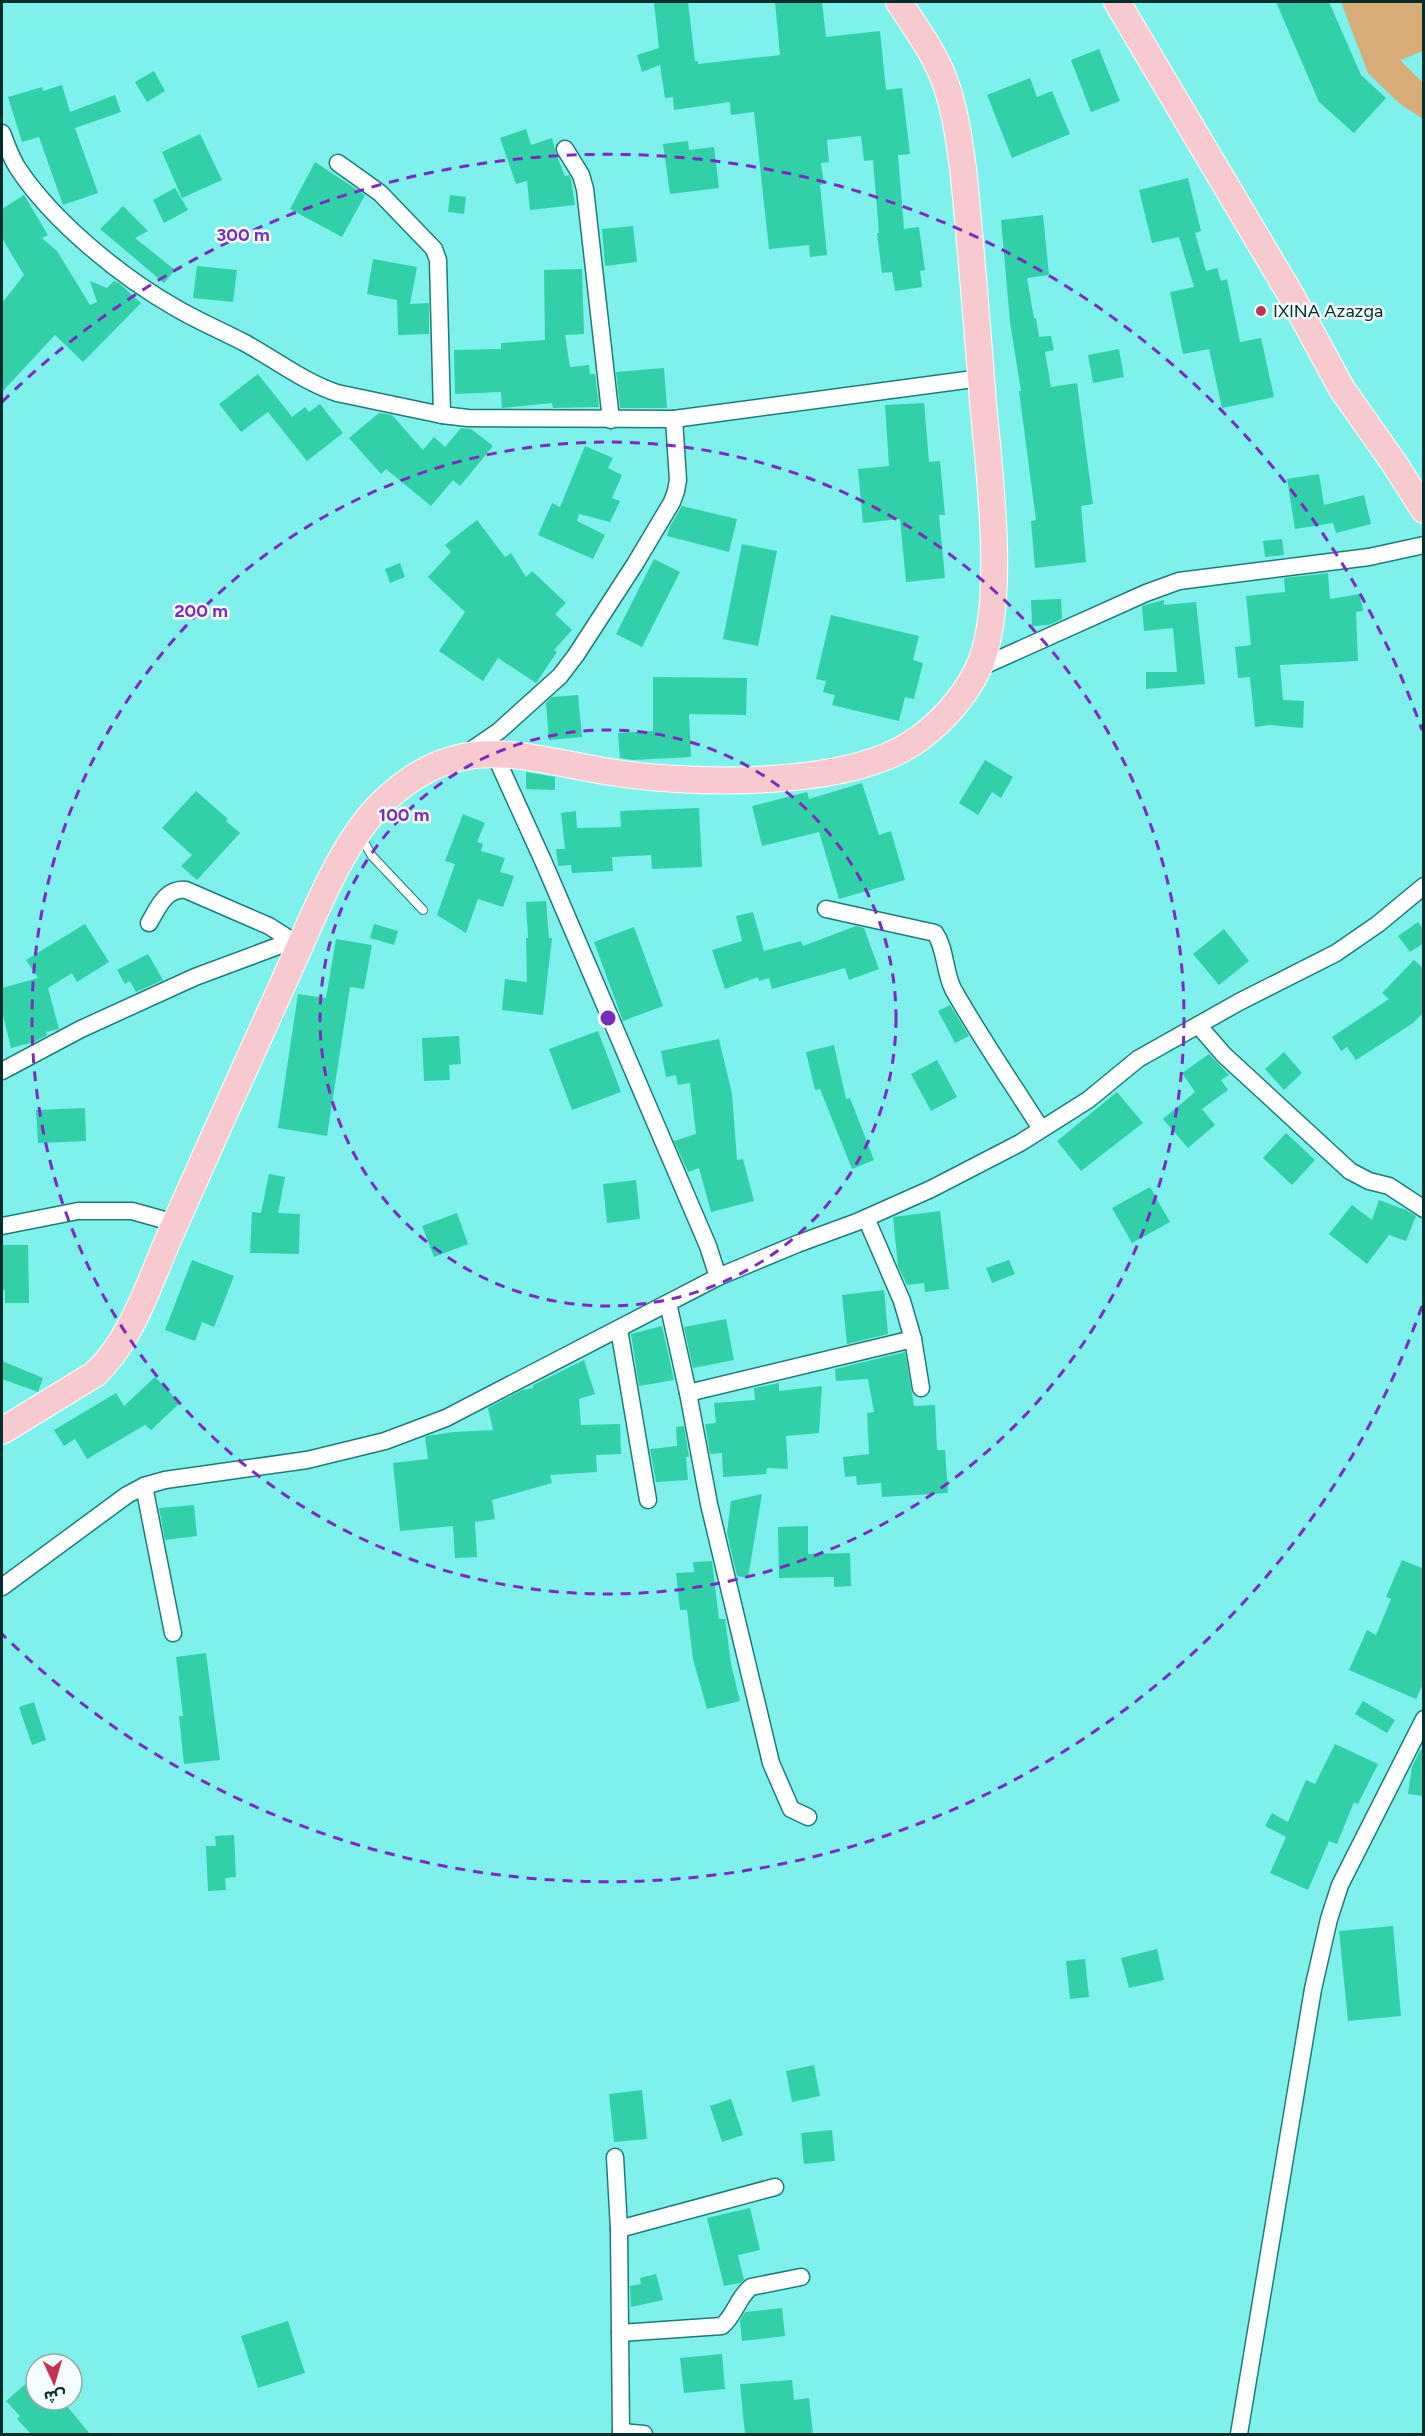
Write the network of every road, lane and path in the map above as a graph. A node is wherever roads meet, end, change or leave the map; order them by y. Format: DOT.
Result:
graph roads {
  1 [pos="899,2"];
  2 [pos="1117,2"];
  3 [pos="2,133"];
  4 [pos="565,149"];
  5 [pos="338,163"];
  6 [pos="981,378"];
  7 [pos="442,415"];
  8 [pos="674,419"];
  9 [pos="611,420"];
  10 [pos="1424,510"];
  11 [pos="1424,545"];
  12 [pos="979,668"];
  13 [pos="494,753"];
  14 [pos="461,757"];
  15 [pos="358,832"];
  16 [pos="1424,886"];
  17 [pos="826,909"];
  18 [pos="423,910"];
  19 [pos="149,923"];
  20 [pos="298,938"];
  21 [pos="1198,1025"];
  22 [pos="2,1071"];
  23 [pos="1041,1130"];
  24 [pos="1424,1209"];
  25 [pos="866,1218"];
  26 [pos="175,1223"];
  27 [pos="2,1226"];
  28 [pos="718,1277"];
  29 [pos="668,1303"];
  30 [pos="619,1329"];
  31 [pos="913,1339"];
  32 [pos="921,1388"];
  33 [pos="688,1393"];
  34 [pos="2,1431"];
  35 [pos="144,1486"];
  36 [pos="648,1500"];
  37 [pos="2,1587"];
  38 [pos="173,1633"];
  39 [pos="1424,1719"];
  40 [pos="808,1817"];
  41 [pos="615,2157"];
  42 [pos="775,2187"];
  43 [pos="620,2229"];
  44 [pos="801,2277"];
  45 [pos="620,2333"];
  46 [pos="621,2433"];
  47 [pos="644,2434"];
  48 [pos="1239,2434"];
  1 -- 6 [label="main road"];
  2 -- 10 [label="main road"];
  3 -- 7 [label="street"];
  4 -- 9 [label="street"];
  5 -- 7 [label="street"];
  6 -- 8 [label="street"];
  6 -- 12 [label="main road"];
  7 -- 9 [label="street"];
  8 -- 9 [label="street"];
  8 -- 14 [label="street"];
  11 -- 12 [label="street"];
  12 -- 13 [label="main road"];
  13 -- 14 [label="main road"];
  13 -- 28 [label="street"];
  14 -- 15 [label="main road"];
  15 -- 18 [label="lane"];
  15 -- 20 [label="main road"];
  16 -- 21 [label="street"];
  17 -- 23 [label="street"];
  19 -- 20 [label="street"];
  20 -- 22 [label="street"];
  20 -- 26 [label="main road"];
  21 -- 23 [label="street"];
  21 -- 24 [label="street"];
  23 -- 25 [label="street"];
  25 -- 28 [label="street"];
  25 -- 31 [label="street"];
  26 -- 27 [label="street"];
  26 -- 34 [label="main road"];
  28 -- 29 [label="street"];
  29 -- 30 [label="street"];
  29 -- 33 [label="street"];
  30 -- 35 [label="street"];
  30 -- 36 [label="street"];
  31 -- 32 [label="street"];
  31 -- 33 [label="street"];
  33 -- 40 [label="street"];
  35 -- 37 [label="street"];
  35 -- 38 [label="street"];
  39 -- 48 [label="street"];
  41 -- 43 [label="street"];
  42 -- 43 [label="street"];
  43 -- 45 [label="street"];
  44 -- 45 [label="street"];
  45 -- 46 [label="street"];
  46 -- 47 [label="street"];
}
